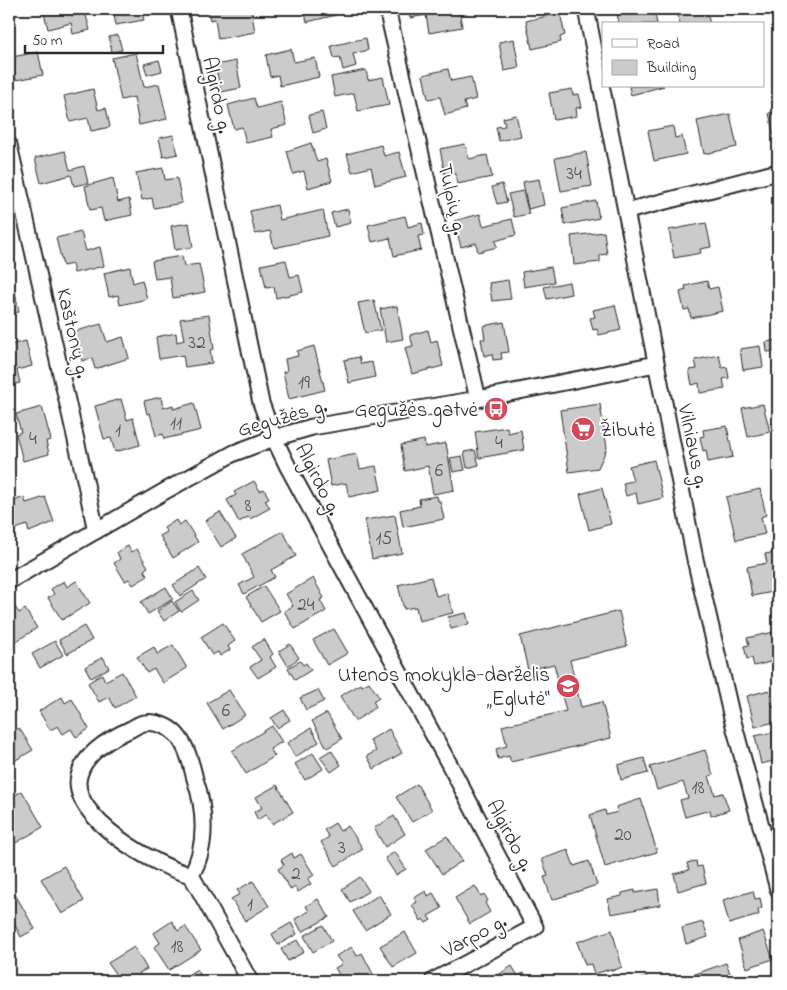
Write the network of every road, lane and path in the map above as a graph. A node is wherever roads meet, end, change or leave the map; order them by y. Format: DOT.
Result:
graph roads {
  1 [pos="179,9"];
  2 [pos="386,9"];
  3 [pos="586,9"];
  4 [pos="602,88"];
  5 [pos="602,88"];
  6 [pos="9,145"];
  7 [pos="778,172"];
  8 [pos="627,211"];
  9 [pos="656,364"];
  10 [pos="478,399"];
  11 [pos="274,438"];
  12 [pos="96,531"];
  13 [pos="9,582"];
  14 [pos="191,875"];
  15 [pos="778,889"];
  16 [pos="535,927"];
  17 [pos="250,981"];
  18 [pos="433,981"];
  1 -- 11 [label="street, Algirdo g."];
  2 -- 10 [label="street, Tulpių g."];
  3 -- 5 [label="street, Vilniaus g."];
  4 -- 8 [label="street, Vilniaus g."];
  6 -- 12 [label="street, Kaštonų g."];
  7 -- 8 [label="street"];
  8 -- 9 [label="street, Vilniaus g."];
  9 -- 10 [label="street, Gegužės g."];
  9 -- 15 [label="street, Vilniaus g."];
  10 -- 11 [label="street, Gegužės g."];
  11 -- 12 [label="street, Gegužės g."];
  11 -- 16 [label="street, Algirdo g."];
  12 -- 13 [label="street, Gegužės g."];
  14 -- 14 [label="street"];
  14 -- 17 [label="street"];
  16 -- 18 [label="street, Varpo g."];
}
